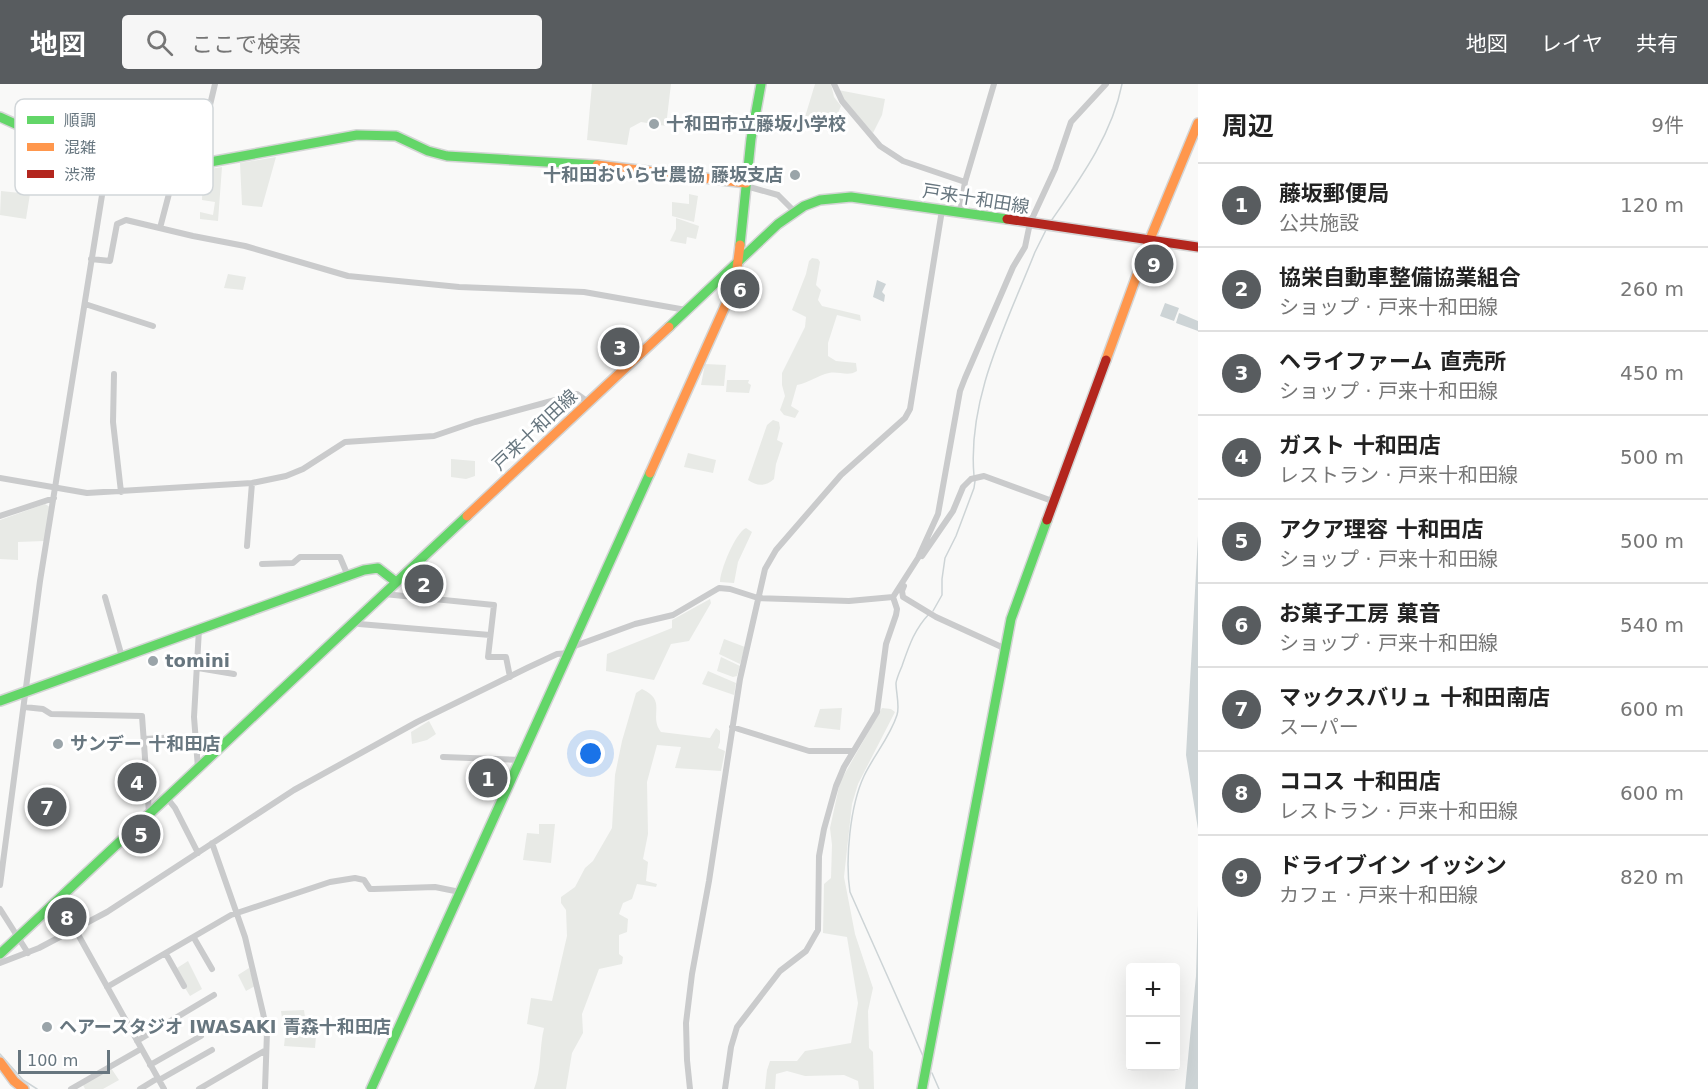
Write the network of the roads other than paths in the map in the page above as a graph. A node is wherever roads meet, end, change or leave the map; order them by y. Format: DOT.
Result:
graph roads {
  1 [pos="215,84"];
  2 [pos="760,84"];
  3 [pos="834,84"];
  4 [pos="994,84"];
  5 [pos="1104,85"];
  6 [pos="211,99"];
  7 [pos="0,117"];
  8 [pos="1198,123"];
  9 [pos="15,124"];
  10 [pos="213,161"];
  11 [pos="965,182"];
  12 [pos="746,185"];
  13 [pos="102,195"];
  14 [pos="169,195"];
  15 [pos="942,210"];
  16 [pos="794,211"];
  17 [pos="960,213"];
  18 [pos="1030,224"];
  19 [pos="160,228"];
  20 [pos="1150,239"];
  21 [pos="1198,247"];
  22 [pos="740,259"];
  23 [pos="91,260"];
  24 [pos="85,304"];
  25 [pos="686,310"];
  26 [pos="153,326"];
  27 [pos="114,374"];
  28 [pos="588,402"];
  29 [pos="0,478"];
  30 [pos="252,483"];
  31 [pos="56,487"];
  32 [pos="121,492"];
  33 [pos="54,498"];
  34 [pos="1054,502"];
  35 [pos="0,516"];
  36 [pos="247,546"];
  37 [pos="917,560"];
  38 [pos="262,564"];
  39 [pos="348,576"];
  40 [pos="907,577"];
  41 [pos="396,582"];
  42 [pos="384,594"];
  43 [pos="105,597"];
  44 [pos="893,597"];
  45 [pos="758,598"];
  46 [pos="356,621"];
  47 [pos="199,630"];
  48 [pos="490,635"];
  49 [pos="1006,649"];
  50 [pos="570,650"];
  51 [pos="122,657"];
  52 [pos="198,668"];
  53 [pos="234,674"];
  54 [pos="510,677"];
  55 [pos="25,692"];
  56 [pos="0,701"];
  57 [pos="24,706"];
  58 [pos="732,727"];
  59 [pos="196,736"];
  60 [pos="144,739"];
  61 [pos="852,751"];
  62 [pos="443,757"];
  63 [pos="520,760"];
  64 [pos="198,768"];
  65 [pos="167,798"];
  66 [pos="150,813"];
  67 [pos="212,843"];
  68 [pos="198,853"];
  69 [pos="0,885"];
  70 [pos="460,892"];
  71 [pos="0,909"];
  72 [pos="237,913"];
  73 [pos="75,929"];
  74 [pos="17,938"];
  75 [pos="194,938"];
  76 [pos="28,953"];
  77 [pos="0,954"];
  78 [pos="166,954"];
  79 [pos="0,963"];
  80 [pos="212,969"];
  81 [pos="107,987"];
  82 [pos="184,987"];
  83 [pos="214,995"];
  84 [pos="201,1036"];
  85 [pos="137,1041"];
  86 [pos="141,1049"];
  87 [pos="212,1050"];
  88 [pos="266,1050"];
  89 [pos="0,1062"];
  90 [pos="150,1065"];
  91 [pos="158,1079"];
  92 [pos="80,1087"];
  93 [pos="24,1089"];
  94 [pos="71,1089"];
  95 [pos="140,1089"];
  96 [pos="164,1089"];
  97 [pos="199,1089"];
  98 [pos="265,1089"];
  99 [pos="371,1089"];
  100 [pos="690,1089"];
  101 [pos="725,1089"];
  102 [pos="922,1089"];
  1 -- 6 [label="street"];
  2 -- 12 [label="street"];
  3 -- 11 [label="street"];
  4 -- 11 [label="street"];
  5 -- 18 [label="street"];
  7 -- 9 [label="street"];
  8 -- 20 [label="street"];
  10 -- 12 [label="street"];
  11 -- 17 [label="street"];
  12 -- 16 [label="street"];
  12 -- 22 [label="street"];
  13 -- 23 [label="street"];
  14 -- 19 [label="street"];
  15 -- 16 [label="street, 戸来十和田線"];
  15 -- 17 [label="street, 戸来十和田線"];
  15 -- 45 [label="street"];
  16 -- 22 [label="street, 戸来十和田線"];
  17 -- 18 [label="street, 戸来十和田線"];
  18 -- 20 [label="street, 戸来十和田線"];
  18 -- 37 [label="street"];
  19 -- 23 [label="street"];
  19 -- 25 [label="street"];
  20 -- 21 [label="street, 戸来十和田線"];
  20 -- 34 [label="street"];
  22 -- 25 [label="street, 戸来十和田線"];
  22 -- 50 [label="street"];
  23 -- 24 [label="street"];
  24 -- 26 [label="street"];
  24 -- 31 [label="street"];
  25 -- 28 [label="street, 戸来十和田線"];
  27 -- 32 [label="street"];
  28 -- 30 [label="street"];
  28 -- 41 [label="street, 戸来十和田線"];
  29 -- 31 [label="street"];
  30 -- 32 [label="street"];
  30 -- 36 [label="street"];
  31 -- 32 [label="street"];
  31 -- 33 [label="street"];
  33 -- 35 [label="street"];
  33 -- 55 [label="street"];
  34 -- 37 [label="street"];
  34 -- 49 [label="street"];
  37 -- 40 [label="street"];
  38 -- 39 [label="street"];
  39 -- 41 [label="street"];
  39 -- 47 [label="street"];
  40 -- 44 [label="street"];
  40 -- 49 [label="street"];
  41 -- 42 [label="street, 戸来十和田線"];
  42 -- 46 [label="street, 戸来十和田線"];
  42 -- 48 [label="street"];
  43 -- 51 [label="street"];
  44 -- 45 [label="street"];
  44 -- 61 [label="street"];
  45 -- 50 [label="street"];
  45 -- 58 [label="street"];
  46 -- 48 [label="street"];
  46 -- 64 [label="street, 戸来十和田線"];
  47 -- 51 [label="street"];
  47 -- 52 [label="street"];
  48 -- 54 [label="street"];
  49 -- 102 [label="street"];
  50 -- 54 [label="street"];
  50 -- 63 [label="street"];
  51 -- 55 [label="street"];
  52 -- 53 [label="street"];
  52 -- 59 [label="street"];
  54 -- 67 [label="street"];
  55 -- 56 [label="street"];
  55 -- 57 [label="street"];
  57 -- 60 [label="street"];
  57 -- 69 [label="street"];
  58 -- 61 [label="street"];
  58 -- 100 [label="street"];
  59 -- 60 [label="street"];
  59 -- 64 [label="street"];
  60 -- 66 [label="street"];
  61 -- 101 [label="street"];
  62 -- 63 [label="street"];
  63 -- 70 [label="street"];
  64 -- 65 [label="street, 戸来十和田線"];
  65 -- 66 [label="street, 戸来十和田線"];
  65 -- 68 [label="street"];
  66 -- 74 [label="street, 戸来十和田線"];
  67 -- 68 [label="street"];
  67 -- 72 [label="street"];
  68 -- 73 [label="street"];
  70 -- 72 [label="street"];
  70 -- 99 [label="street"];
  71 -- 74 [label="street"];
  72 -- 75 [label="street"];
  72 -- 88 [label="street"];
  73 -- 76 [label="street"];
  73 -- 81 [label="street"];
  74 -- 76 [label="street"];
  74 -- 77 [label="street, 戸来十和田線"];
  75 -- 78 [label="street"];
  75 -- 80 [label="street"];
  76 -- 79 [label="street"];
  78 -- 81 [label="street"];
  78 -- 82 [label="street"];
  81 -- 85 [label="street"];
  83 -- 85 [label="street"];
  84 -- 90 [label="street"];
  85 -- 86 [label="street"];
  86 -- 90 [label="street"];
  86 -- 92 [label="street"];
  87 -- 91 [label="street"];
  88 -- 97 [label="street"];
  88 -- 98 [label="street"];
  89 -- 93 [label="street"];
  90 -- 91 [label="street"];
  91 -- 95 [label="street"];
  91 -- 96 [label="street"];
  92 -- 94 [label="street"];
}
